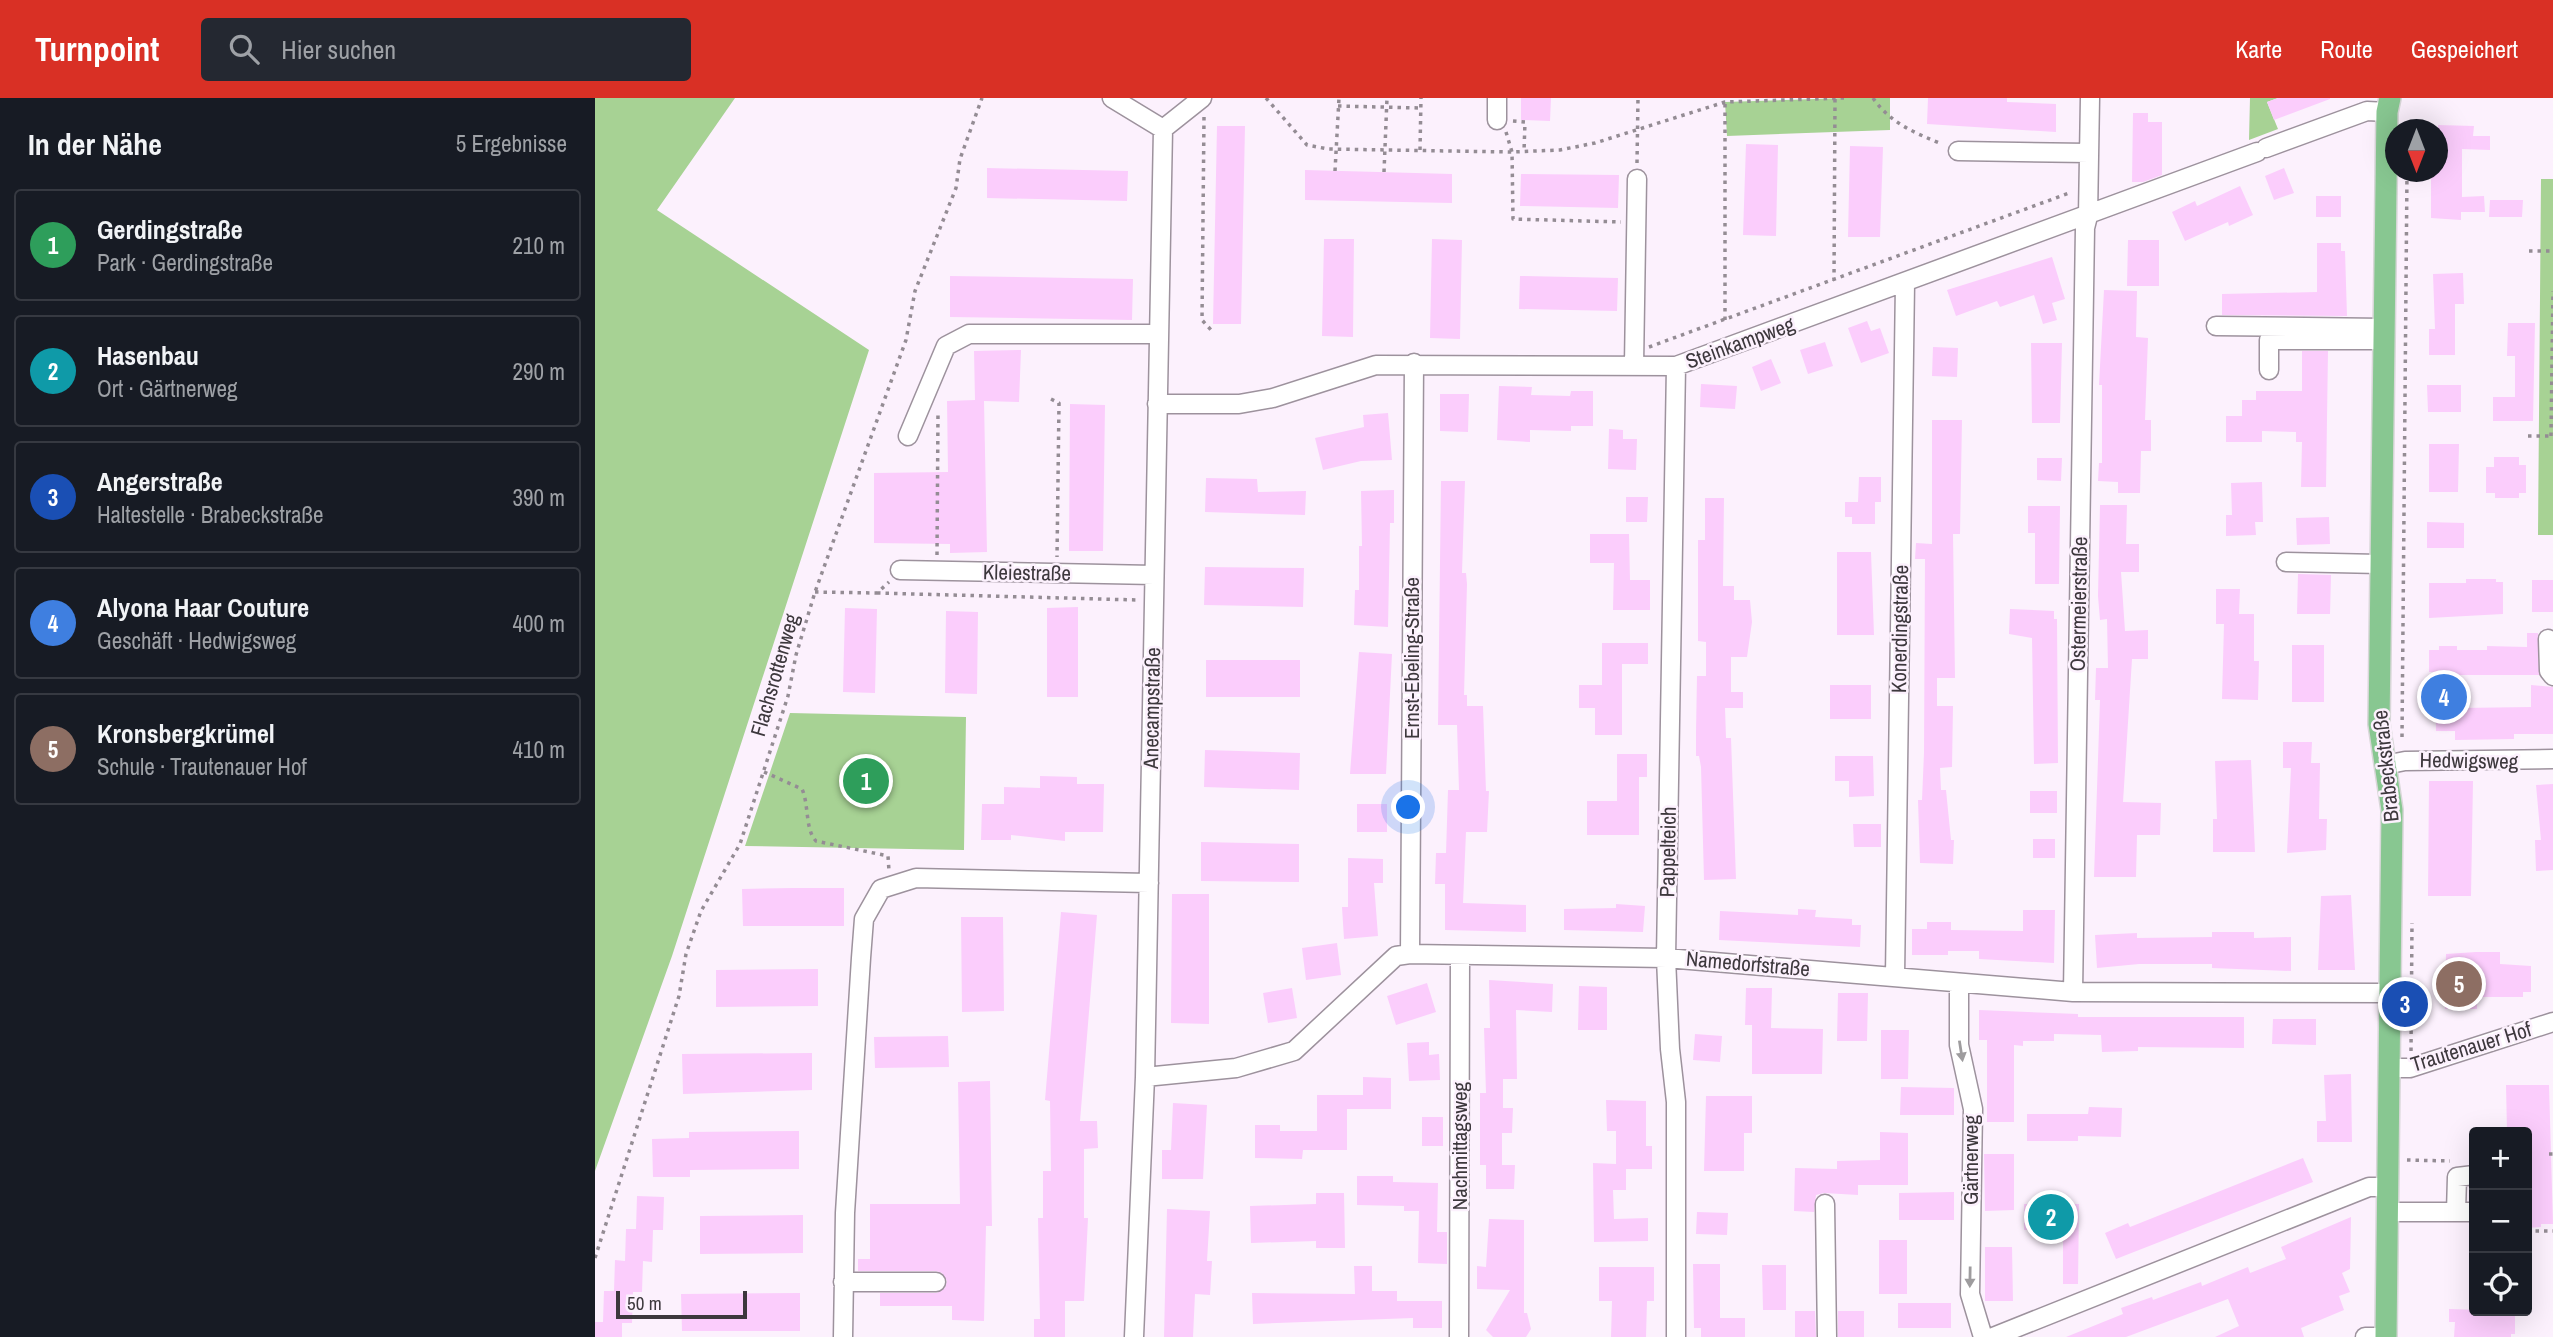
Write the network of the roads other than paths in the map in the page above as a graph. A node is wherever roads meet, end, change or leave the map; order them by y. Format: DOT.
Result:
graph roads {
  1 [pos="1112,98"];
  2 [pos="1497,98"];
  3 [pos="2090,98"];
  4 [pos="2386,103"];
  5 [pos="1203,105"];
  6 [pos="1497,120"];
  7 [pos="1163,129"];
  8 [pos="1958,151"];
  9 [pos="2089,153"];
  10 [pos="1637,179"];
  11 [pos="2088,216"];
  12 [pos="1905,283"];
  13 [pos="2216,326"];
  14 [pos="1156,334"];
  15 [pos="2384,334"];
  16 [pos="1634,359"];
  17 [pos="1414,363"];
  18 [pos="1676,366"];
  19 [pos="2269,370"];
  20 [pos="1157,404"];
  21 [pos="908,436"];
  22 [pos="2287,562"];
  23 [pos="2380,564"];
  24 [pos="901,570"];
  25 [pos="1154,575"];
  26 [pos="2548,639"];
  27 [pos="2553,676"];
  28 [pos="2553,759"];
  29 [pos="2385,765"];
  30 [pos="1149,883"];
  31 [pos="1410,954"];
  32 [pos="1460,955"];
  33 [pos="1666,958"];
  34 [pos="1895,976"];
  35 [pos="1959,983"];
  36 [pos="2073,992"];
  37 [pos="2390,993"];
  38 [pos="2553,1022"];
  39 [pos="2389,1068"];
  40 [pos="1145,1077"];
  41 [pos="2469,1175"];
  42 [pos="2388,1187"];
  43 [pos="1825,1204"];
  44 [pos="2387,1212"];
  45 [pos="2456,1212"];
  46 [pos="2469,1212"];
  47 [pos="936,1282"];
  48 [pos="843,1283"];
  49 [pos="843,1337"];
  50 [pos="1134,1337"];
  51 [pos="1459,1337"];
  52 [pos="1676,1337"];
  53 [pos="1826,1337"];
  54 [pos="1983,1337"];
  55 [pos="1993,1337"];
  56 [pos="2365,1337"];
  57 [pos="2378,1337"];
  58 [pos="2386,1337"];
  1 -- 7 [label="street"];
  2 -- 6 [label="street"];
  3 -- 9 [label="street, Ostermeierstraße"];
  4 -- 11 [label="street, Steinkampweg"];
  4 -- 15 [label="main road, Brabeckstraße"];
  5 -- 7 [label="street"];
  7 -- 14 [label="street, Anecampstraße"];
  8 -- 9 [label="street"];
  9 -- 11 [label="street, Ostermeierstraße"];
  10 -- 16 [label="street"];
  11 -- 12 [label="street, Steinkampweg"];
  11 -- 36 [label="street, Ostermeierstraße"];
  12 -- 18 [label="street, Steinkampweg"];
  12 -- 34 [label="street, Konerdingstraße"];
  13 -- 15 [label="street"];
  14 -- 20 [label="street, Anecampstraße"];
  14 -- 21 [label="street"];
  15 -- 19 [label="street"];
  15 -- 23 [label="main road, Brabeckstraße"];
  16 -- 17 [label="street, Steinkampweg"];
  16 -- 18 [label="street, Steinkampweg"];
  17 -- 20 [label="street, Steinkampweg"];
  17 -- 31 [label="street, Ernst-Ebeling-Straße"];
  18 -- 33 [label="street, Pappelteich"];
  20 -- 25 [label="street, Anecampstraße"];
  22 -- 23 [label="street"];
  23 -- 29 [label="main road, Brabeckstraße"];
  24 -- 25 [label="street, Kleiestraße"];
  25 -- 30 [label="street, Anecampstraße"];
  26 -- 27 [label="street"];
  28 -- 29 [label="street, Hedwigsweg"];
  29 -- 37 [label="main road, Brabeckstraße"];
  30 -- 40 [label="street, Anecampstraße"];
  30 -- 48 [label="street"];
  31 -- 32 [label="street, Namedorfstraße"];
  31 -- 40 [label="street"];
  32 -- 33 [label="street, Namedorfstraße"];
  32 -- 51 [label="street, Nachmittagsweg"];
  33 -- 34 [label="street, Namedorfstraße"];
  33 -- 52 [label="street, Pappelteich"];
  34 -- 35 [label="street, Namedorfstraße"];
  35 -- 36 [label="street, Namedorfstraße"];
  35 -- 54 [label="street, Gärtnerweg, one-way"];
  36 -- 37 [label="street, Namedorfstraße"];
  37 -- 39 [label="main road, Brabeckstraße"];
  38 -- 39 [label="street, Trautenauer Hof"];
  39 -- 42 [label="main road, Brabeckstraße"];
  40 -- 50 [label="street, Anecampstraße"];
  41 -- 45 [label="street"];
  42 -- 44 [label="main road, Brabeckstraße"];
  42 -- 55 [label="street"];
  43 -- 53 [label="street"];
  44 -- 45 [label="street"];
  44 -- 58 [label="main road, Brabeckstraße"];
  45 -- 46 [label="street"];
  47 -- 48 [label="street"];
  48 -- 49 [label="street"];
  56 -- 57 [label="street"];
}
